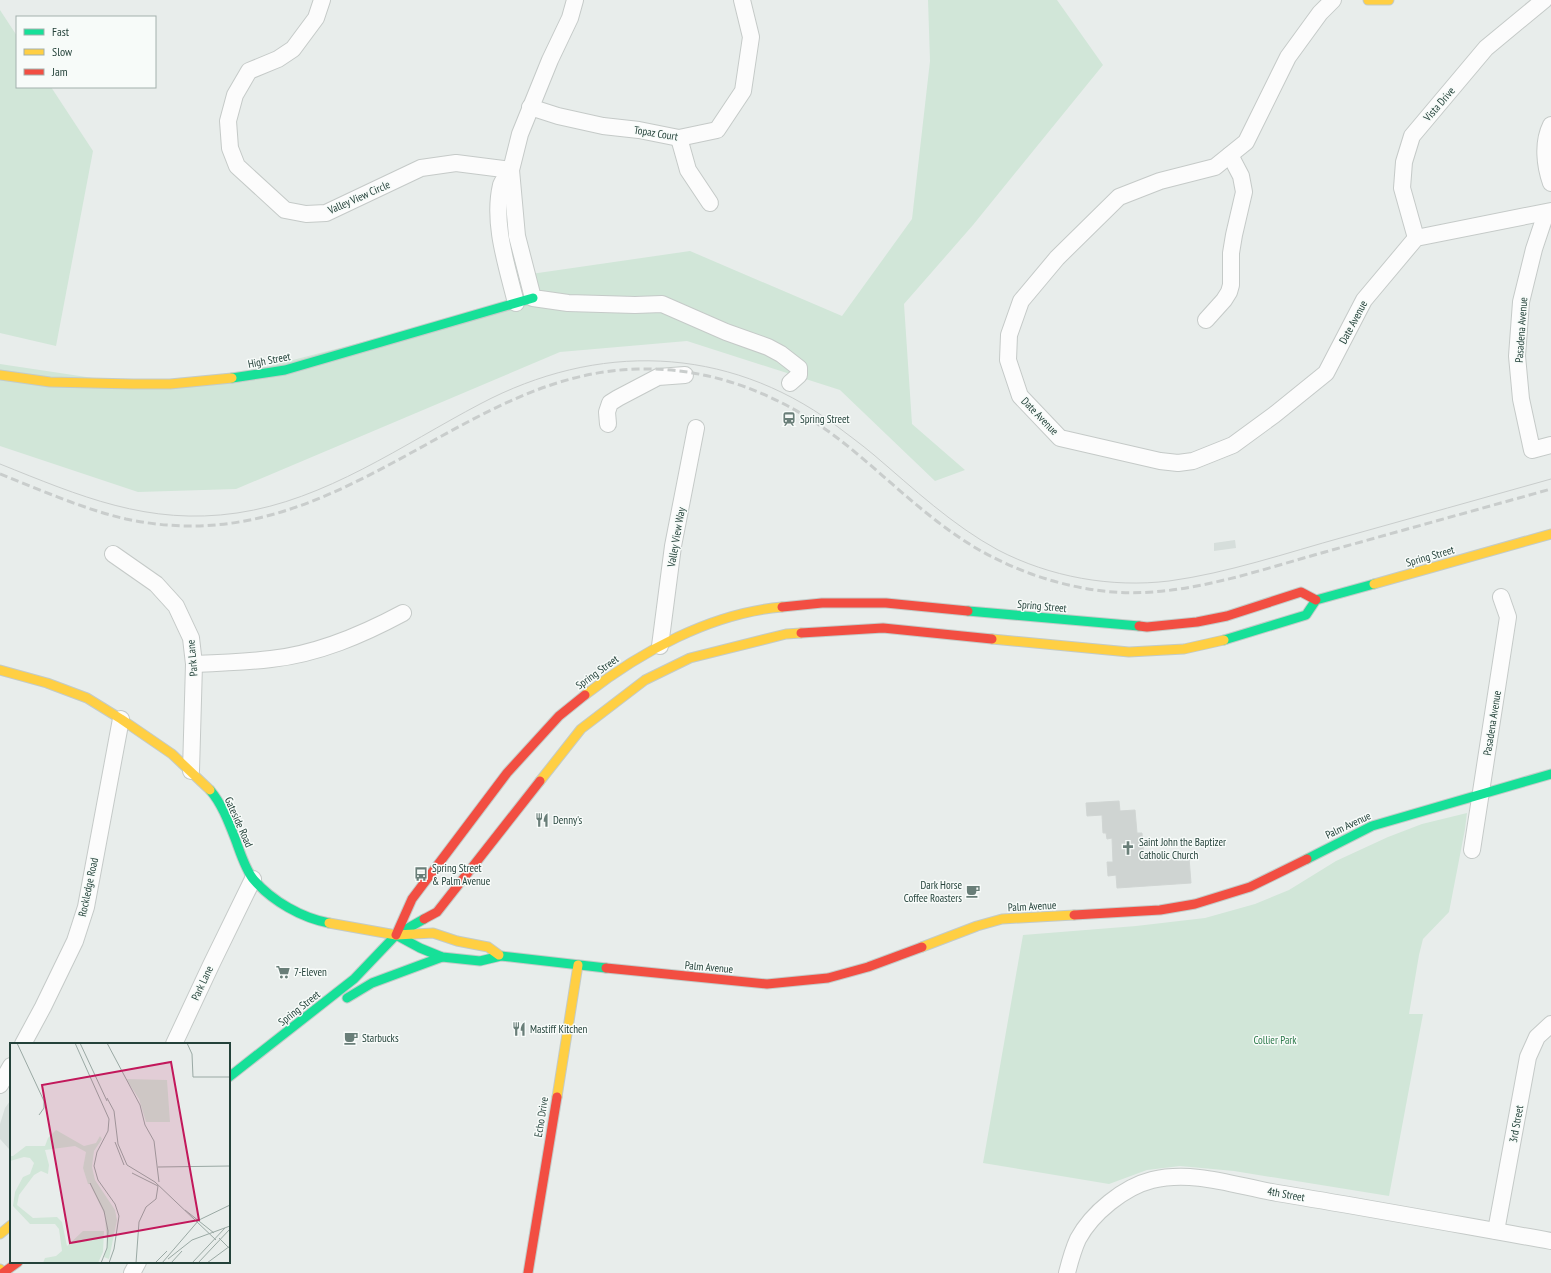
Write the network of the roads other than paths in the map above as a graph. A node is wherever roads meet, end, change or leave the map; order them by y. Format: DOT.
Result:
graph roads {
  1 [pos="322,0"];
  2 [pos="576,0"];
  3 [pos="742,0"];
  4 [pos="1333,0"];
  5 [pos="1368,0"];
  6 [pos="1389,0"];
  7 [pos="1544,0"];
  8 [pos="530,107"];
  9 [pos="1551,125"];
  10 [pos="679,138"];
  11 [pos="1230,155"];
  12 [pos="511,170"];
  13 [pos="1551,183"];
  14 [pos="710,203"];
  15 [pos="1548,212"];
  16 [pos="1416,238"];
  17 [pos="533,298"];
  18 [pos="516,303"];
  19 [pos="1206,320"];
  20 [pos="0,375"];
  21 [pos="685,375"];
  22 [pos="790,383"];
  23 [pos="608,424"];
  24 [pos="696,428"];
  25 [pos="1551,445"];
  26 [pos="1551,534"];
  27 [pos="113,554"];
  28 [pos="1501,597"];
  29 [pos="1316,600"];
  30 [pos="403,613"];
  31 [pos="660,646"];
  32 [pos="194,664"];
  33 [pos="0,670"];
  34 [pos="121,718"];
  35 [pos="191,771"];
  36 [pos="1551,774"];
  37 [pos="1481,794"];
  38 [pos="1472,850"];
  39 [pos="253,879"];
  40 [pos="396,936"];
  41 [pos="501,956"];
  42 [pos="442,957"];
  43 [pos="578,965"];
  44 [pos="326,1002"];
  45 [pos="1551,1024"];
  46 [pos="24,1043"];
  47 [pos="174,1043"];
  48 [pos="10,1068"];
  49 [pos="230,1076"];
  50 [pos="0,1085"];
  51 [pos="10,1226"];
  52 [pos="1496,1231"];
  53 [pos="0,1234"];
  54 [pos="1551,1241"];
  55 [pos="17,1263"];
  56 [pos="137,1263"];
  57 [pos="0,1269"];
  58 [pos="3,1273"];
  59 [pos="132,1273"];
  60 [pos="528,1273"];
  61 [pos="1067,1273"];
  1 -- 12 [label="street, Valley View Circle"];
  2 -- 8 [label="street"];
  3 -- 10 [label="street, Topaz Court"];
  4 -- 11 [label="street, Date Avenue"];
  5 -- 6 [label="main road"];
  7 -- 16 [label="street, Vista Drive"];
  8 -- 10 [label="street, Topaz Court"];
  8 -- 12 [label="street"];
  9 -- 13 [label="street"];
  10 -- 14 [label="street"];
  11 -- 16 [label="street, Date Avenue"];
  11 -- 19 [label="street"];
  12 -- 17 [label="street"];
  12 -- 18 [label="street"];
  15 -- 16 [label="street"];
  15 -- 25 [label="street, Pasadena Avenue"];
  17 -- 18 [label="main road, High Street"];
  17 -- 22 [label="street"];
  18 -- 20 [label="main road, High Street"];
  21 -- 23 [label="street"];
  24 -- 31 [label="street, Valley View Way"];
  26 -- 29 [label="main road, Spring Street"];
  27 -- 32 [label="street, Park Lane"];
  28 -- 37 [label="street, Pasadena Avenue"];
  29 -- 31 [label="main road, Spring Street"];
  29 -- 40 [label="main road, Spring Street"];
  30 -- 32 [label="street"];
  31 -- 40 [label="main road, Spring Street"];
  32 -- 35 [label="street, Park Lane"];
  33 -- 34 [label="main road, Gateside Road"];
  34 -- 35 [label="main road, Gateside Road"];
  34 -- 46 [label="street, Rockledge Road"];
  35 -- 39 [label="main road, Gateside Road"];
  36 -- 37 [label="main road, Palm Avenue"];
  37 -- 38 [label="street, Pasadena Avenue"];
  37 -- 43 [label="main road, Palm Avenue"];
  39 -- 40 [label="main road, Gateside Road"];
  39 -- 47 [label="street, Park Lane"];
  40 -- 41 [label="main road, Palm Avenue"];
  40 -- 42 [label="main road, Palm Avenue"];
  40 -- 44 [label="main road, Spring Street"];
  41 -- 42 [label="main road, Palm Avenue"];
  41 -- 43 [label="main road, Palm Avenue"];
  42 -- 44 [label="main road"];
  43 -- 60 [label="main road, Echo Drive"];
  44 -- 49 [label="main road, Spring Street"];
  45 -- 52 [label="street, 3rd Street"];
  48 -- 50 [label="street"];
  51 -- 53 [label="main road"];
  52 -- 54 [label="street, 4th Street"];
  52 -- 61 [label="street, 4th Street"];
  55 -- 58 [label="main road"];
  56 -- 59 [label="street"];
  57 -- 58 [label="main road"];
}
